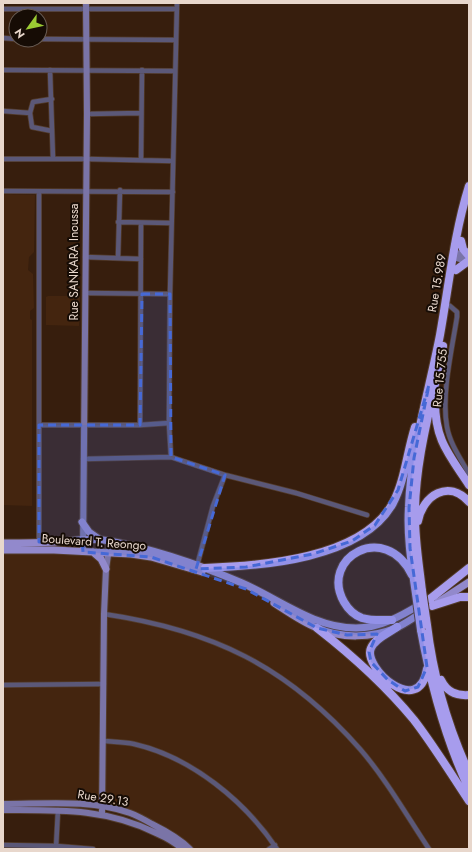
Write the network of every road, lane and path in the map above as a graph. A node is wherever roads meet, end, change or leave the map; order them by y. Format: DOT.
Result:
graph roads {
  1 [pos="53,3"];
  2 [pos="137,3"];
  3 [pos="177,3"];
  4 [pos="86,6"];
  5 [pos="3,9"];
  6 [pos="53,9"];
  7 [pos="137,9"];
  8 [pos="177,9"];
  9 [pos="48,39"];
  10 [pos="86,39"];
  11 [pos="176,40"];
  12 [pos="3,70"];
  13 [pos="50,70"];
  14 [pos="142,70"];
  15 [pos="86,71"];
  16 [pos="175,71"];
  17 [pos="52,99"];
  18 [pos="3,111"];
  19 [pos="30,113"];
  20 [pos="142,113"];
  21 [pos="87,114"];
  22 [pos="52,130"];
  23 [pos="87,158"];
  24 [pos="3,159"];
  25 [pos="53,159"];
  26 [pos="141,160"];
  27 [pos="173,161"];
  28 [pos="469,186"];
  29 [pos="3,190"];
  30 [pos="86,190"];
  31 [pos="120,190"];
  32 [pos="39,192"];
  33 [pos="173,192"];
  34 [pos="469,208"];
  35 [pos="118,222"];
  36 [pos="141,223"];
  37 [pos="171,223"];
  38 [pos="461,241"];
  39 [pos="456,255"];
  40 [pos="85,257"];
  41 [pos="118,258"];
  42 [pos="141,259"];
  43 [pos="469,259"];
  44 [pos="456,270"];
  45 [pos="85,293"];
  46 [pos="142,294"];
  47 [pos="170,294"];
  48 [pos="450,306"];
  49 [pos="432,386"];
  50 [pos="169,423"];
  51 [pos="39,424"];
  52 [pos="84,425"];
  53 [pos="140,425"];
  54 [pos="171,457"];
  55 [pos="83,459"];
  56 [pos="469,474"];
  57 [pos="225,475"];
  58 [pos="469,485"];
  59 [pos="469,502"];
  60 [pos="367,515"];
  61 [pos="82,522"];
  62 [pos="82,539"];
  63 [pos="100,539"];
  64 [pos="110,541"];
  65 [pos="39,542"];
  66 [pos="416,542"];
  67 [pos="3,543"];
  68 [pos="3,550"];
  69 [pos="83,552"];
  70 [pos="93,552"];
  71 [pos="109,553"];
  72 [pos="201,567"];
  73 [pos="469,568"];
  74 [pos="106,569"];
  75 [pos="469,573"];
  76 [pos="414,581"];
  77 [pos="469,582"];
  78 [pos="419,592"];
  79 [pos="469,597"];
  80 [pos="431,602"];
  81 [pos="104,614"];
  82 [pos="392,620"];
  83 [pos="397,627"];
  84 [pos="317,628"];
  85 [pos="430,665"];
  86 [pos="104,684"];
  87 [pos="3,685"];
  88 [pos="469,695"];
  89 [pos="104,741"];
  90 [pos="469,773"];
  91 [pos="469,789"];
  92 [pos="469,801"];
  93 [pos="3,804"];
  94 [pos="103,807"];
  95 [pos="3,810"];
  96 [pos="58,810"];
  97 [pos="102,814"];
  98 [pos="3,846"];
  99 [pos="276,847"];
  100 [pos="56,848"];
  101 [pos="181,848"];
  102 [pos="93,849"];
  103 [pos="190,849"];
  104 [pos="269,849"];
  105 [pos="429,849"];
  1 -- 6 [label="street"];
  2 -- 7 [label="street"];
  3 -- 8 [label="street"];
  4 -- 6 [label="street"];
  4 -- 7 [label="street"];
  4 -- 10 [label="main road, Rue SANKARA Inoussa"];
  5 -- 6 [label="street"];
  7 -- 8 [label="street"];
  8 -- 11 [label="street"];
  9 -- 10 [label="street"];
  10 -- 11 [label="street"];
  10 -- 15 [label="main road, Rue SANKARA Inoussa"];
  11 -- 16 [label="street"];
  12 -- 13 [label="street"];
  13 -- 15 [label="street"];
  13 -- 17 [label="street"];
  14 -- 15 [label="street"];
  14 -- 16 [label="street"];
  14 -- 20 [label="street"];
  15 -- 21 [label="main road, Rue SANKARA Inoussa"];
  16 -- 27 [label="street"];
  17 -- 19 [label="street"];
  17 -- 22 [label="street"];
  18 -- 19 [label="street"];
  19 -- 22 [label="street"];
  20 -- 21 [label="street"];
  20 -- 26 [label="street"];
  21 -- 23 [label="main road, Rue SANKARA Inoussa"];
  22 -- 25 [label="street"];
  23 -- 25 [label="street"];
  23 -- 26 [label="street"];
  23 -- 30 [label="main road, Rue SANKARA Inoussa"];
  24 -- 25 [label="street"];
  26 -- 27 [label="street"];
  27 -- 33 [label="street"];
  28 -- 39 [label="highway, Rue 15.989"];
  29 -- 32 [label="street"];
  30 -- 31 [label="street"];
  30 -- 32 [label="street"];
  30 -- 40 [label="main road, Rue SANKARA Inoussa"];
  31 -- 33 [label="street"];
  31 -- 35 [label="street"];
  32 -- 51 [label="street"];
  33 -- 37 [label="street"];
  34 -- 38 [label="highway"];
  35 -- 36 [label="street"];
  35 -- 41 [label="street"];
  36 -- 37 [label="street"];
  36 -- 42 [label="street"];
  37 -- 47 [label="street"];
  38 -- 39 [label="highway"];
  38 -- 43 [label="highway"];
  39 -- 43 [label="main road"];
  39 -- 44 [label="highway"];
  39 -- 49 [label="highway, Rue 15.989"];
  40 -- 41 [label="street"];
  40 -- 45 [label="main road, Rue SANKARA Inoussa"];
  41 -- 42 [label="street"];
  42 -- 46 [label="street"];
  43 -- 44 [label="highway"];
  44 -- 48 [label="highway"];
  45 -- 46 [label="street"];
  45 -- 52 [label="main road, Rue SANKARA Inoussa"];
  46 -- 47 [label="street"];
  46 -- 53 [label="street"];
  47 -- 50 [label="street"];
  48 -- 49 [label="highway"];
  48 -- 56 [label="street, Rue 15.755"];
  49 -- 58 [label="highway"];
  49 -- 66 [label="highway"];
  49 -- 72 [label="highway"];
  49 -- 76 [label="highway"];
  50 -- 53 [label="street"];
  50 -- 54 [label="street"];
  51 -- 52 [label="street"];
  51 -- 65 [label="street"];
  52 -- 53 [label="street"];
  52 -- 55 [label="main road, Rue SANKARA Inoussa"];
  54 -- 55 [label="street"];
  54 -- 57 [label="street"];
  55 -- 61 [label="main road, Rue SANKARA Inoussa"];
  57 -- 60 [label="street"];
  57 -- 72 [label="street"];
  59 -- 66 [label="highway"];
  61 -- 62 [label="main road, Rue SANKARA Inoussa"];
  61 -- 63 [label="main road"];
  62 -- 63 [label="main road, Boulevard T. Reongo"];
  62 -- 65 [label="main road, Boulevard T. Reongo"];
  62 -- 69 [label="main road, Rue SANKARA Inoussa"];
  63 -- 64 [label="main road, Boulevard T. Reongo"];
  64 -- 71 [label="main road"];
  64 -- 72 [label="main road, Boulevard T. Reongo"];
  65 -- 67 [label="main road, Boulevard T. Reongo"];
  66 -- 78 [label="highway"];
  68 -- 69 [label="main road, Boulevard T. Reongo"];
  69 -- 70 [label="main road, Boulevard T. Reongo"];
  70 -- 71 [label="main road, Boulevard T. Reongo"];
  70 -- 74 [label="main road"];
  71 -- 74 [label="main road"];
  71 -- 84 [label="main road, Boulevard T. Reongo"];
  72 -- 82 [label="main road, Boulevard T. Reongo"];
  73 -- 80 [label="highway"];
  74 -- 81 [label="main road"];
  75 -- 80 [label="main road"];
  76 -- 78 [label="highway"];
  76 -- 82 [label="highway"];
  77 -- 80 [label="main road"];
  78 -- 85 [label="highway, bridge"];
  79 -- 80 [label="highway"];
  80 -- 82 [label="main road, Boulevard T. Reongo"];
  80 -- 83 [label="main road, Boulevard T. Reongo"];
  81 -- 86 [label="main road"];
  81 -- 105 [label="street"];
  83 -- 84 [label="main road, Boulevard T. Reongo"];
  83 -- 85 [label="highway"];
  84 -- 92 [label="highway"];
  85 -- 88 [label="highway"];
  85 -- 90 [label="highway"];
  85 -- 91 [label="highway"];
  86 -- 87 [label="street"];
  86 -- 89 [label="main road"];
  89 -- 94 [label="main road"];
  89 -- 99 [label="street"];
  93 -- 94 [label="main road, Rue 29.13"];
  94 -- 97 [label="main road"];
  94 -- 103 [label="main road, Rue 29.13"];
  95 -- 96 [label="main road"];
  96 -- 97 [label="main road"];
  96 -- 100 [label="street"];
  97 -- 101 [label="main road"];
  98 -- 100 [label="street"];
  99 -- 104 [label="street"];
  100 -- 102 [label="street"];
}
